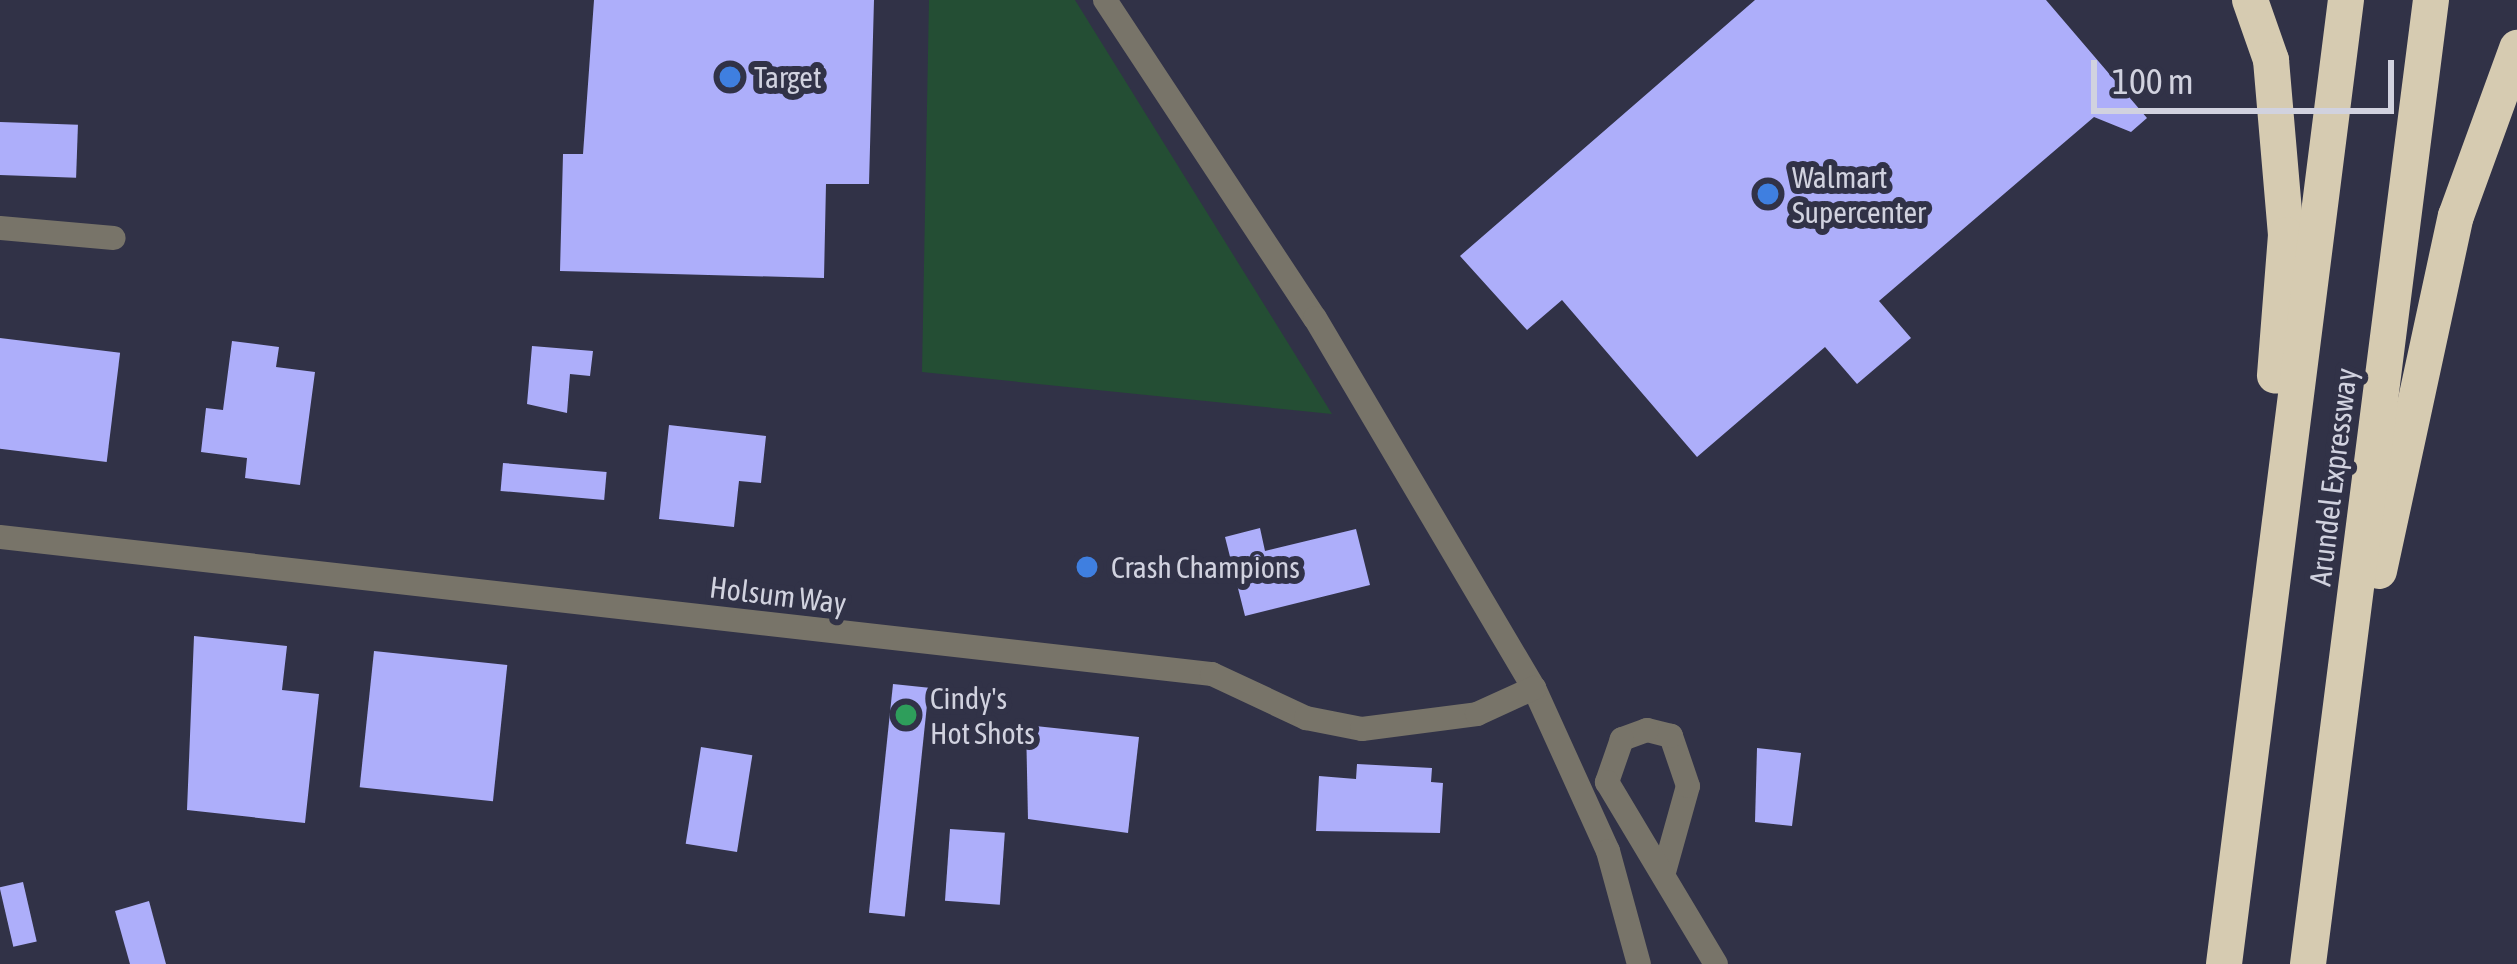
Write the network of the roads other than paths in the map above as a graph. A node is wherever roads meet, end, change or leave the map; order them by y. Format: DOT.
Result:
graph roads {
  1 [pos="1105,0"];
  2 [pos="2250,0"];
  3 [pos="2346,0"];
  4 [pos="2431,0"];
  5 [pos="2517,48"];
  6 [pos="0,228"];
  7 [pos="113,238"];
  8 [pos="0,537"];
  9 [pos="1534,688"];
  10 [pos="2327,809"];
  11 [pos="2238,855"];
  12 [pos="1664,872"];
  13 [pos="1639,964"];
  14 [pos="1716,964"];
  15 [pos="2224,964"];
  16 [pos="2308,964"];
  1 -- 9 [label="street"];
  2 -- 11 [label="highway"];
  3 -- 11 [label="highway, Arundel Expressway"];
  4 -- 10 [label="highway, Arundel Expressway"];
  5 -- 10 [label="highway"];
  6 -- 7 [label="street"];
  8 -- 9 [label="street, Holsum Way"];
  9 -- 13 [label="street"];
  10 -- 16 [label="highway, Arundel Expressway"];
  11 -- 15 [label="highway, Arundel Expressway"];
  12 -- 12 [label="street"];
  12 -- 14 [label="street"];
}
